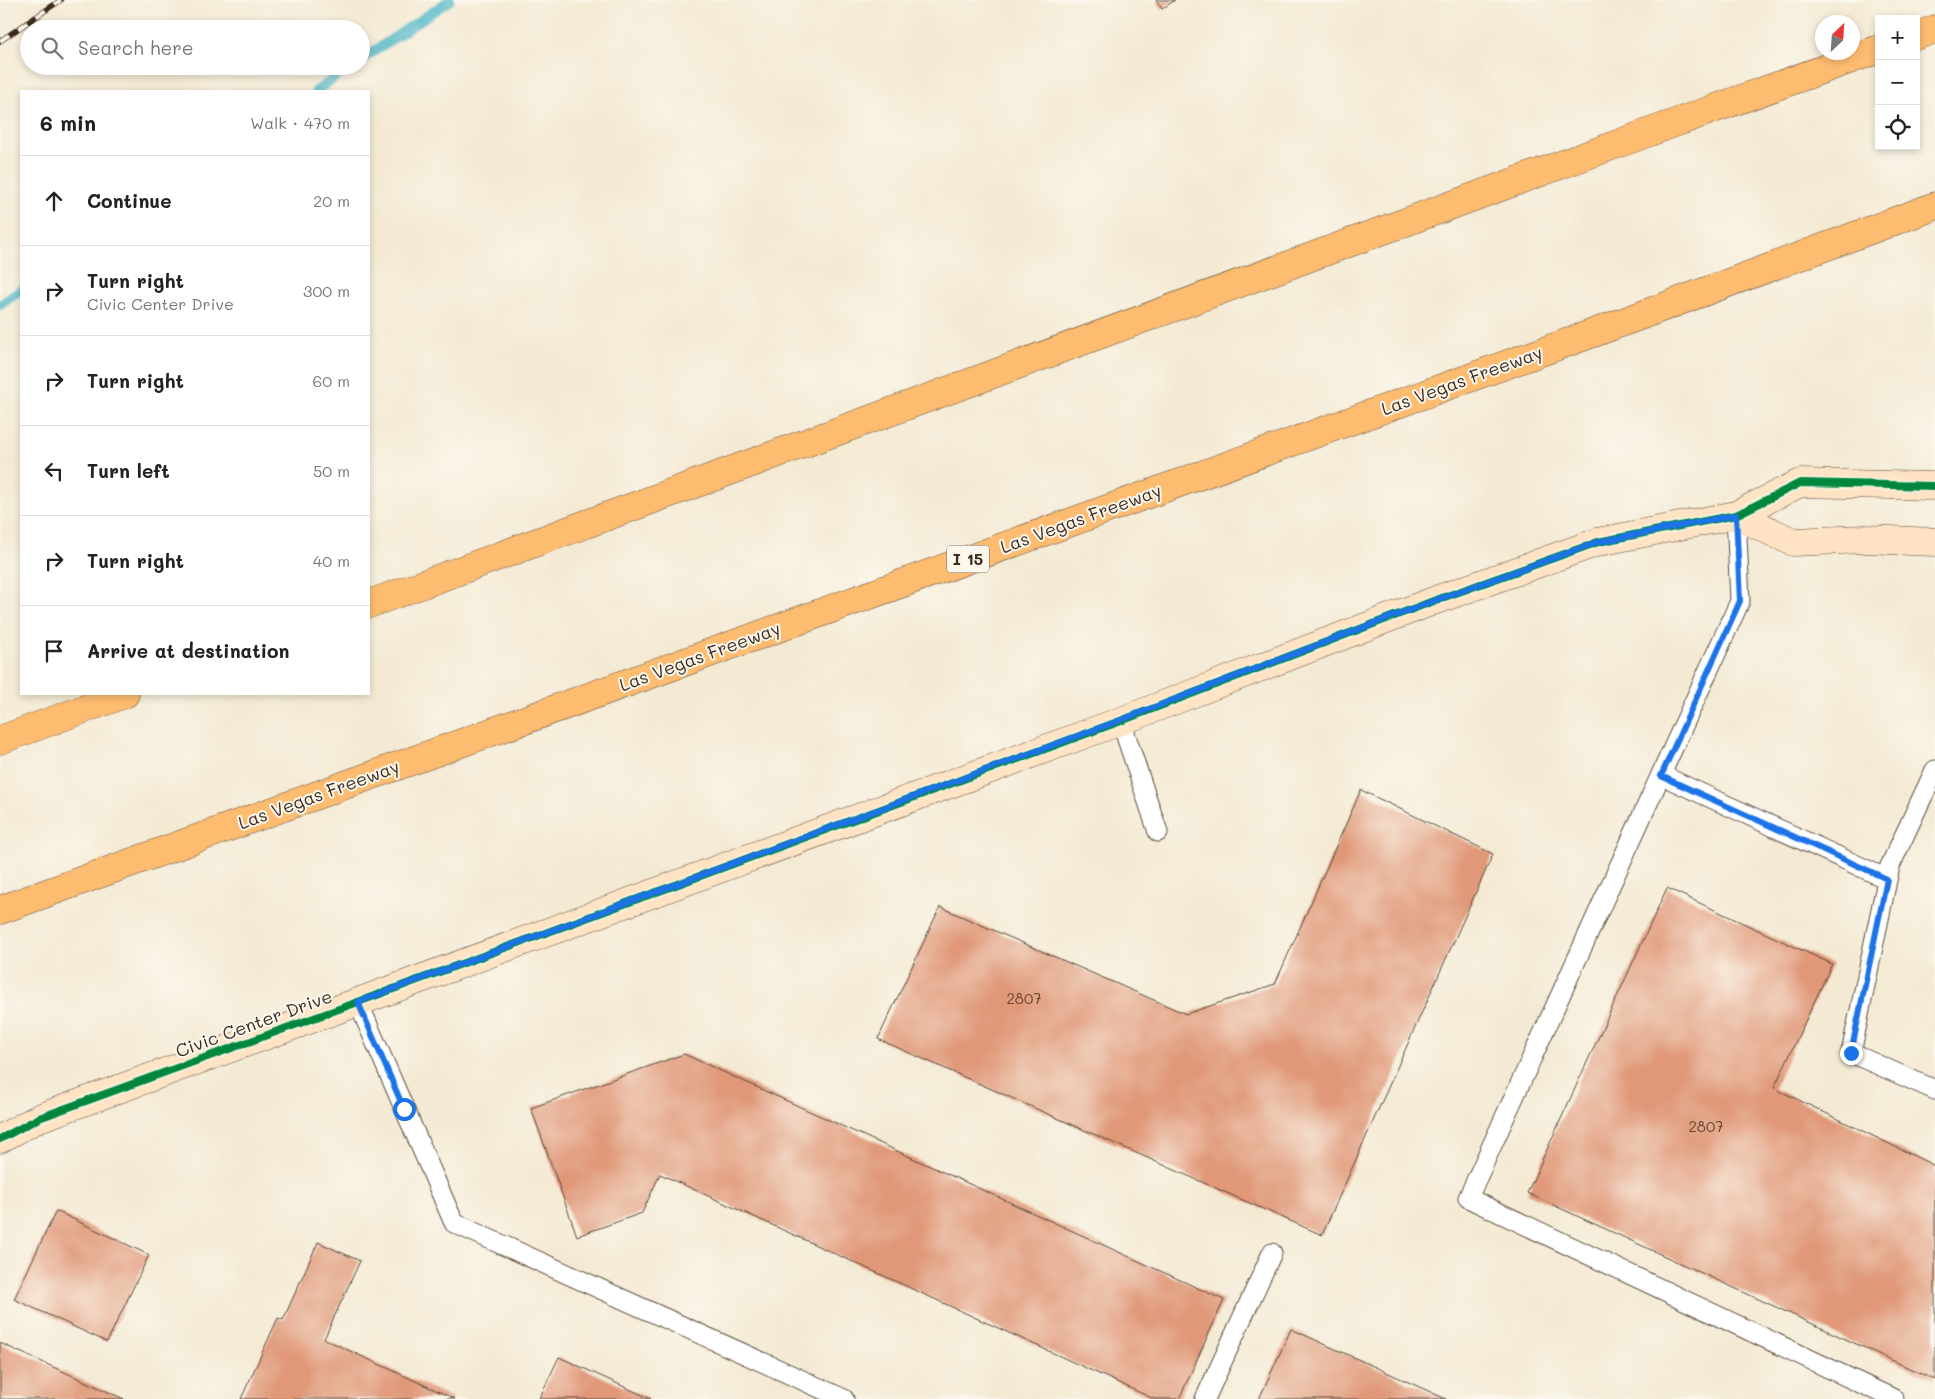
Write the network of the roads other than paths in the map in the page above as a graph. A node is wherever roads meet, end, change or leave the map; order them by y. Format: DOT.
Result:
graph roads {
  1 [pos="1935,29"];
  2 [pos="1920,35"];
  3 [pos="1875,50"];
  4 [pos="1935,206"];
  5 [pos="1935,486"];
  6 [pos="1736,515"];
  7 [pos="1935,542"];
  8 [pos="370,604"];
  9 [pos="122,695"];
  10 [pos="1121,720"];
  11 [pos="0,740"];
  12 [pos="1935,770"];
  13 [pos="1661,776"];
  14 [pos="1158,832"];
  15 [pos="1887,879"];
  16 [pos="0,910"];
  17 [pos="358,1002"];
  18 [pos="1935,1090"];
  19 [pos="0,1140"];
  20 [pos="1272,1253"];
  21 [pos="844,1399"];
  22 [pos="1205,1399"];
  23 [pos="1894,1399"];
  1 -- 2 [label="highway"];
  3 -- 8 [label="highway"];
  4 -- 16 [label="highway, Las Vegas Freeway / I 15"];
  5 -- 6 [label="street, Civic Center Drive"];
  6 -- 7 [label="street"];
  6 -- 10 [label="street, Civic Center Drive"];
  6 -- 13 [label="lane"];
  9 -- 11 [label="highway"];
  10 -- 14 [label="lane"];
  10 -- 17 [label="street, Civic Center Drive"];
  12 -- 15 [label="lane"];
  13 -- 15 [label="lane"];
  13 -- 23 [label="lane"];
  15 -- 18 [label="lane"];
  17 -- 19 [label="street, Civic Center Drive"];
  17 -- 21 [label="lane"];
  20 -- 22 [label="lane"];
}
